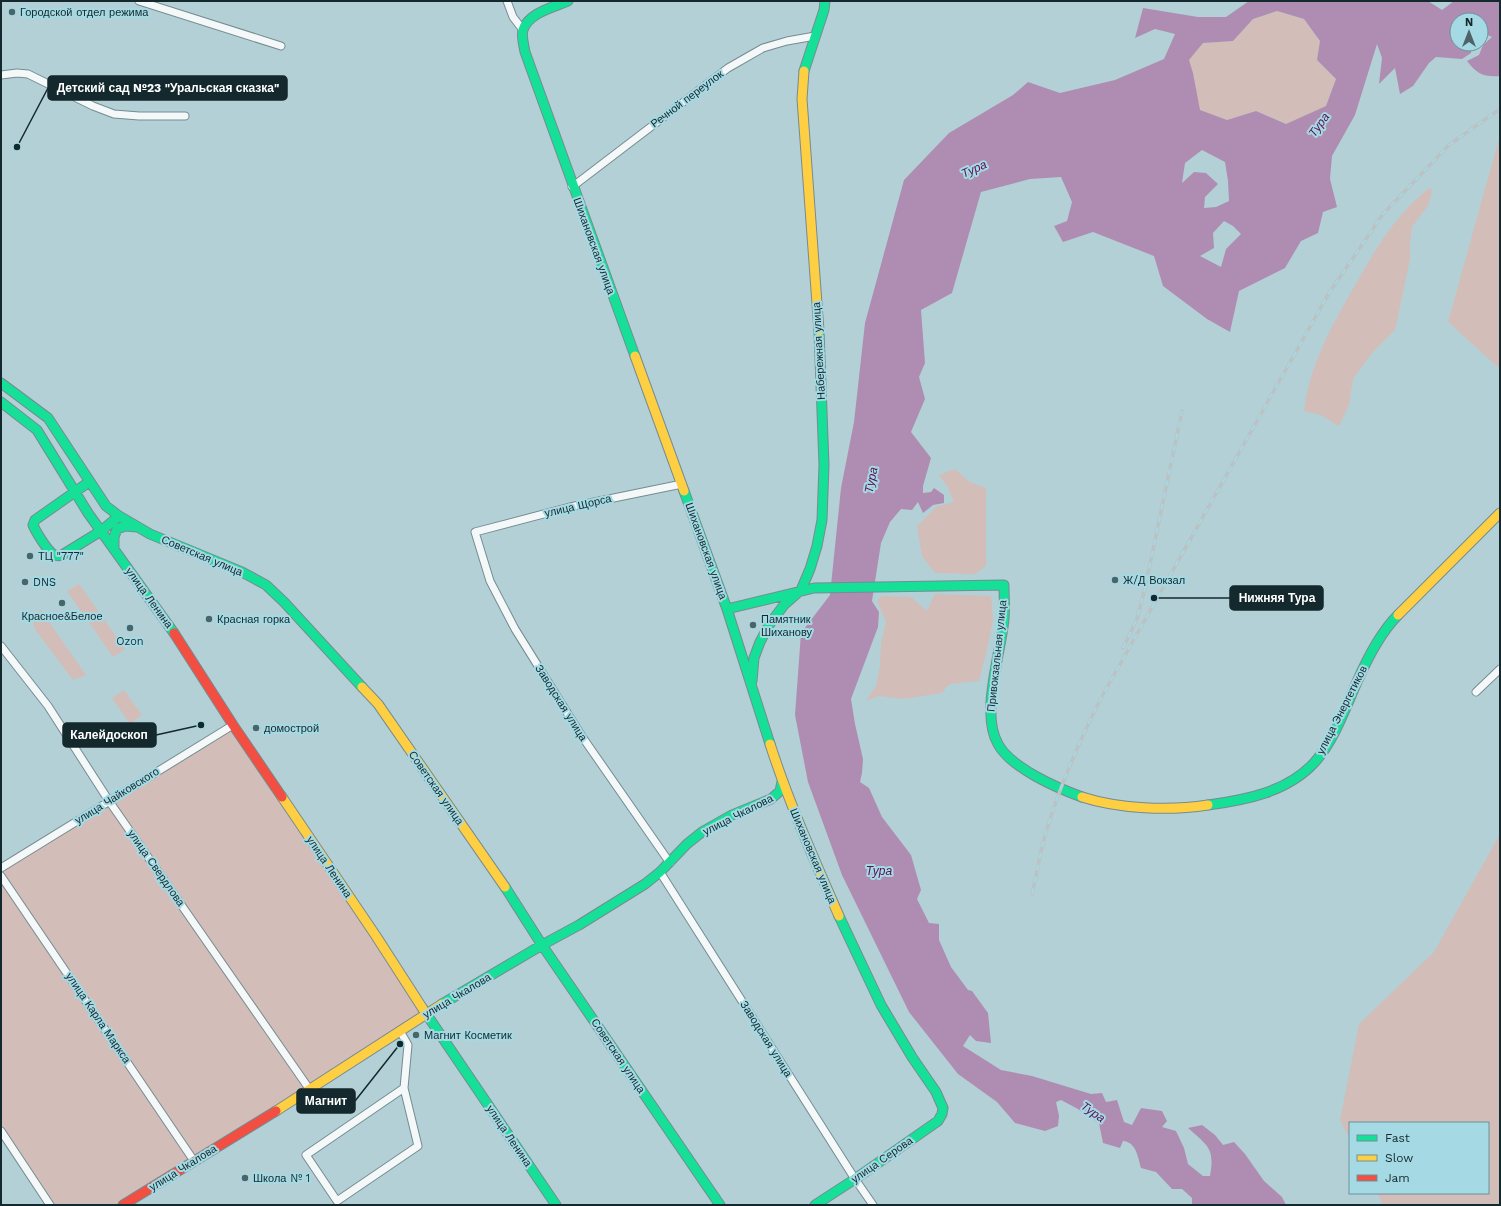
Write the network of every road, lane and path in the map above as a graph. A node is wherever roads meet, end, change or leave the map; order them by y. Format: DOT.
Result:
graph roads {
  1 [pos="139,1"];
  2 [pos="507,1"];
  3 [pos="568,1"];
  4 [pos="825,1"];
  5 [pos="523,30"];
  6 [pos="815,36"];
  7 [pos="281,46"];
  8 [pos="1,75"];
  9 [pos="185,116"];
  10 [pos="572,187"];
  11 [pos="2,385"];
  12 [pos="1,402"];
  13 [pos="47,418"];
  14 [pos="36,429"];
  15 [pos="89,482"];
  16 [pos="682,484"];
  17 [pos="74,492"];
  18 [pos="1500,513"];
  19 [pos="119,516"];
  20 [pos="139,528"];
  21 [pos="101,531"];
  22 [pos="475,532"];
  23 [pos="114,549"];
  24 [pos="801,590"];
  25 [pos="727,609"];
  26 [pos="1,646"];
  27 [pos="1500,669"];
  28 [pos="751,685"];
  29 [pos="1476,692"];
  30 [pos="233,725"];
  31 [pos="782,782"];
  32 [pos="1060,788"];
  33 [pos="109,800"];
  34 [pos="670,863"];
  35 [pos="1,868"];
  36 [pos="660,872"];
  37 [pos="1,876"];
  38 [pos="542,945"];
  39 [pos="426,1014"];
  40 [pos="400,1032"];
  41 [pos="404,1088"];
  42 [pos="310,1090"];
  43 [pos="942,1108"];
  44 [pos="1,1131"];
  45 [pos="194,1161"];
  46 [pos="855,1179"];
  47 [pos="50,1205"];
  48 [pos="123,1205"];
  49 [pos="556,1205"];
  50 [pos="720,1205"];
  51 [pos="815,1205"];
  52 [pos="873,1205"];
  1 -- 7 [label="street"];
  2 -- 5 [label="street"];
  3 -- 5 [label="main road"];
  4 -- 6 [label="main road, Набережная улица"];
  5 -- 10 [label="main road, Шихановская улица"];
  6 -- 10 [label="street, Речной переулок"];
  6 -- 24 [label="main road, Набережная улица"];
  8 -- 9 [label="street"];
  10 -- 16 [label="main road, Шихановская улица"];
  11 -- 13 [label="main road, Советская улица"];
  12 -- 14 [label="main road"];
  13 -- 14 [label="main road"];
  13 -- 15 [label="main road, Советская улица"];
  14 -- 17 [label="main road, улица Ленина"];
  15 -- 17 [label="main road"];
  15 -- 19 [label="main road, Советская улица"];
  16 -- 22 [label="street, улица Щорса"];
  16 -- 25 [label="main road, Шихановская улица"];
  17 -- 21 [label="main road, улица Ленина"];
  17 -- 21 [label="main road"];
  18 -- 32 [label="main road, улица Энергетиков"];
  19 -- 20 [label="main road, Советская улица"];
  19 -- 21 [label="main road"];
  20 -- 23 [label="main road"];
  20 -- 38 [label="main road, Советская улица"];
  21 -- 23 [label="main road, улица Ленина"];
  22 -- 34 [label="street, Заводская улица"];
  23 -- 30 [label="main road, улица Ленина"];
  24 -- 25 [label="main road"];
  24 -- 28 [label="main road, Набережная улица"];
  24 -- 32 [label="main road, Привокзальная улица"];
  25 -- 28 [label="main road, Шихановская улица"];
  26 -- 33 [label="street, улица Свердлова"];
  27 -- 29 [label="street"];
  28 -- 31 [label="main road, Шихановская улица"];
  30 -- 33 [label="street, улица Чайковского"];
  30 -- 39 [label="main road, улица Ленина"];
  31 -- 34 [label="main road, улица Чкалова"];
  31 -- 43 [label="main road, Шихановская улица"];
  33 -- 35 [label="street, улица Чайковского"];
  33 -- 42 [label="street, улица Свердлова"];
  34 -- 36 [label="main road, улица Чкалова"];
  36 -- 38 [label="main road, улица Чкалова"];
  36 -- 46 [label="street, Заводская улица"];
  37 -- 45 [label="street, улица Карла Маркса"];
  38 -- 39 [label="main road, улица Чкалова"];
  38 -- 50 [label="main road, Советская улица"];
  39 -- 40 [label="main road, улица Чкалова"];
  39 -- 49 [label="main road, улица Ленина"];
  40 -- 41 [label="street"];
  40 -- 42 [label="main road, улица Чкалова"];
  41 -- 41 [label="street"];
  42 -- 45 [label="main road, улица Чкалова"];
  43 -- 46 [label="main road, улица Серова"];
  44 -- 47 [label="street"];
  45 -- 48 [label="main road, улица Чкалова"];
  46 -- 51 [label="main road, улица Серова"];
  46 -- 52 [label="street, Заводская улица"];
}
